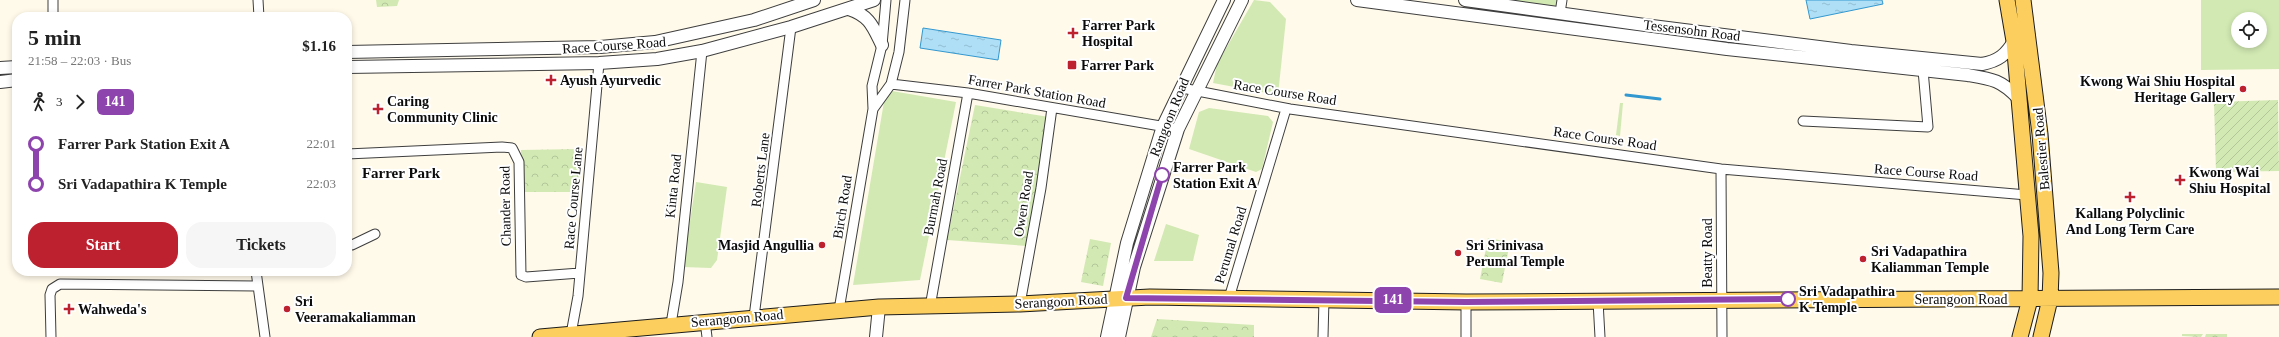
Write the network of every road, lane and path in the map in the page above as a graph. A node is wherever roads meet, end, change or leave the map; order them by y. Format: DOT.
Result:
graph roads {
  1 [pos="53,0"];
  2 [pos="258,0"];
  3 [pos="814,0"];
  4 [pos="874,0"];
  5 [pos="886,0"];
  6 [pos="905,0"];
  7 [pos="1224,0"];
  8 [pos="1242,0"];
  9 [pos="1357,0"];
  10 [pos="1465,0"];
  11 [pos="1562,0"];
  12 [pos="2007,0"];
  13 [pos="2023,0"];
  14 [pos="849,9"];
  15 [pos="53,12"];
  16 [pos="258,12"];
  17 [pos="1560,13"];
  18 [pos="791,27"];
  19 [pos="2014,42"];
  20 [pos="882,45"];
  21 [pos="702,51"];
  22 [pos="352,52"];
  23 [pos="599,64"];
  24 [pos="12,67"];
  25 [pos="352,67"];
  26 [pos="0,68"];
  27 [pos="1923,70"];
  28 [pos="12,81"];
  29 [pos="0,82"];
  30 [pos="891,84"];
  31 [pos="1182,88"];
  32 [pos="1194,92"];
  33 [pos="968,93"];
  34 [pos="2018,98"];
  35 [pos="1052,108"];
  36 [pos="873,109"];
  37 [pos="1286,109"];
  38 [pos="1803,121"];
  39 [pos="1163,126"];
  40 [pos="1178,129"];
  41 [pos="352,154"];
  42 [pos="1721,169"];
  43 [pos="2027,195"];
  44 [pos="375,234"];
  45 [pos="352,245"];
  46 [pos="580,273"];
  47 [pos="257,276"];
  48 [pos="258,286"];
  49 [pos="2279,297"];
  50 [pos="1120,298"];
  51 [pos="1229,298"];
  52 [pos="1324,299"];
  53 [pos="1721,299"];
  54 [pos="2030,299"];
  55 [pos="2050,299"];
  56 [pos="1598,300"];
  57 [pos="1466,302"];
  58 [pos="1020,304"];
  59 [pos="879,307"];
  60 [pos="930,307"];
  61 [pos="839,310"];
  62 [pos="754,317"];
  63 [pos="705,321"];
  64 [pos="671,324"];
  65 [pos="612,333"];
  66 [pos="571,334"];
  67 [pos="51,337"];
  68 [pos="265,337"];
  69 [pos="540,337"];
  70 [pos="707,337"];
  71 [pos="876,337"];
  72 [pos="1107,337"];
  73 [pos="1119,337"];
  74 [pos="1323,337"];
  75 [pos="1466,337"];
  76 [pos="1600,337"];
  77 [pos="1722,337"];
  78 [pos="2020,337"];
  79 [pos="2041,337"];
  1 -- 15 [label="street"];
  2 -- 16 [label="street"];
  3 -- 22 [label="street, Race Course Road"];
  4 -- 14 [label="street, Race Course Road"];
  5 -- 20 [label="street, Birch Road"];
  6 -- 30 [label="street, Birch Road"];
  7 -- 31 [label="street, Rangoon Road"];
  8 -- 32 [label="street, Rangoon Road"];
  9 -- 27 [label="street, Tessensohn Road"];
  10 -- 17 [label="street, Tessensohn Road"];
  11 -- 17 [label="street"];
  12 -- 19 [label="main road, Balestier Road"];
  13 -- 55 [label="main road, Balestier Road"];
  14 -- 18 [label="street, Race Course Road"];
  14 -- 20 [label="street"];
  17 -- 19 [label="street, Tessensohn Road"];
  18 -- 21 [label="street, Race Course Road"];
  18 -- 62 [label="street, Roberts Lane"];
  19 -- 34 [label="main road, Balestier Road"];
  20 -- 36 [label="street, Birch Road"];
  21 -- 23 [label="street, Race Course Road"];
  21 -- 64 [label="street, Kinta Road"];
  23 -- 25 [label="street, Race Course Road"];
  23 -- 46 [label="street, Race Course Lane"];
  24 -- 26 [label="street"];
  27 -- 34 [label="street, Tessensohn Road"];
  27 -- 38 [label="street"];
  28 -- 29 [label="street"];
  30 -- 33 [label="street, Farrer Park Station Road"];
  30 -- 36 [label="street, Birch Road"];
  31 -- 32 [label="street, Race Course Road"];
  31 -- 39 [label="street, Rangoon Road"];
  32 -- 37 [label="street, Race Course Road"];
  32 -- 40 [label="street, Rangoon Road"];
  33 -- 35 [label="street, Farrer Park Station Road"];
  33 -- 60 [label="street, Burmah Road"];
  34 -- 43 [label="main road, Balestier Road"];
  35 -- 39 [label="street, Farrer Park Station Road"];
  35 -- 58 [label="street, Owen Road"];
  36 -- 61 [label="street, Birch Road"];
  37 -- 42 [label="street, Race Course Road"];
  37 -- 51 [label="street, Perumal Road"];
  39 -- 40 [label="street, Farrer Park Station Road"];
  39 -- 50 [label="street, Rangoon Road"];
  40 -- 50 [label="street, Rangoon Road"];
  41 -- 46 [label="street, Chander Road"];
  42 -- 43 [label="street, Race Course Road"];
  42 -- 53 [label="street, Beatty Road"];
  43 -- 54 [label="main road, Balestier Road"];
  44 -- 45 [label="street"];
  46 -- 66 [label="street, Race Course Lane"];
  47 -- 48 [label="street"];
  48 -- 67 [label="street"];
  48 -- 68 [label="street"];
  49 -- 55 [label="main road, Serangoon Road"];
  50 -- 51 [label="main road, Serangoon Road"];
  50 -- 58 [label="main road, Serangoon Road"];
  50 -- 72 [label="street"];
  50 -- 73 [label="street"];
  51 -- 52 [label="main road, Serangoon Road"];
  52 -- 57 [label="main road, Serangoon Road"];
  52 -- 74 [label="street"];
  53 -- 54 [label="main road, Serangoon Road"];
  53 -- 56 [label="main road, Serangoon Road"];
  53 -- 77 [label="street, Beatty Road"];
  54 -- 55 [label="main road, Serangoon Road"];
  54 -- 78 [label="main road, Balestier Road"];
  55 -- 79 [label="main road, Balestier Road"];
  56 -- 57 [label="main road, Serangoon Road"];
  56 -- 76 [label="street"];
  57 -- 75 [label="street"];
  58 -- 60 [label="main road, Serangoon Road"];
  59 -- 60 [label="main road, Serangoon Road"];
  59 -- 61 [label="main road, Serangoon Road"];
  59 -- 71 [label="street"];
  61 -- 62 [label="main road, Serangoon Road"];
  62 -- 63 [label="main road, Serangoon Road"];
  63 -- 64 [label="main road, Serangoon Road"];
  63 -- 70 [label="street"];
  64 -- 65 [label="main road, Serangoon Road"];
  65 -- 66 [label="main road, Serangoon Road"];
  66 -- 69 [label="main road, Serangoon Road"];
}
